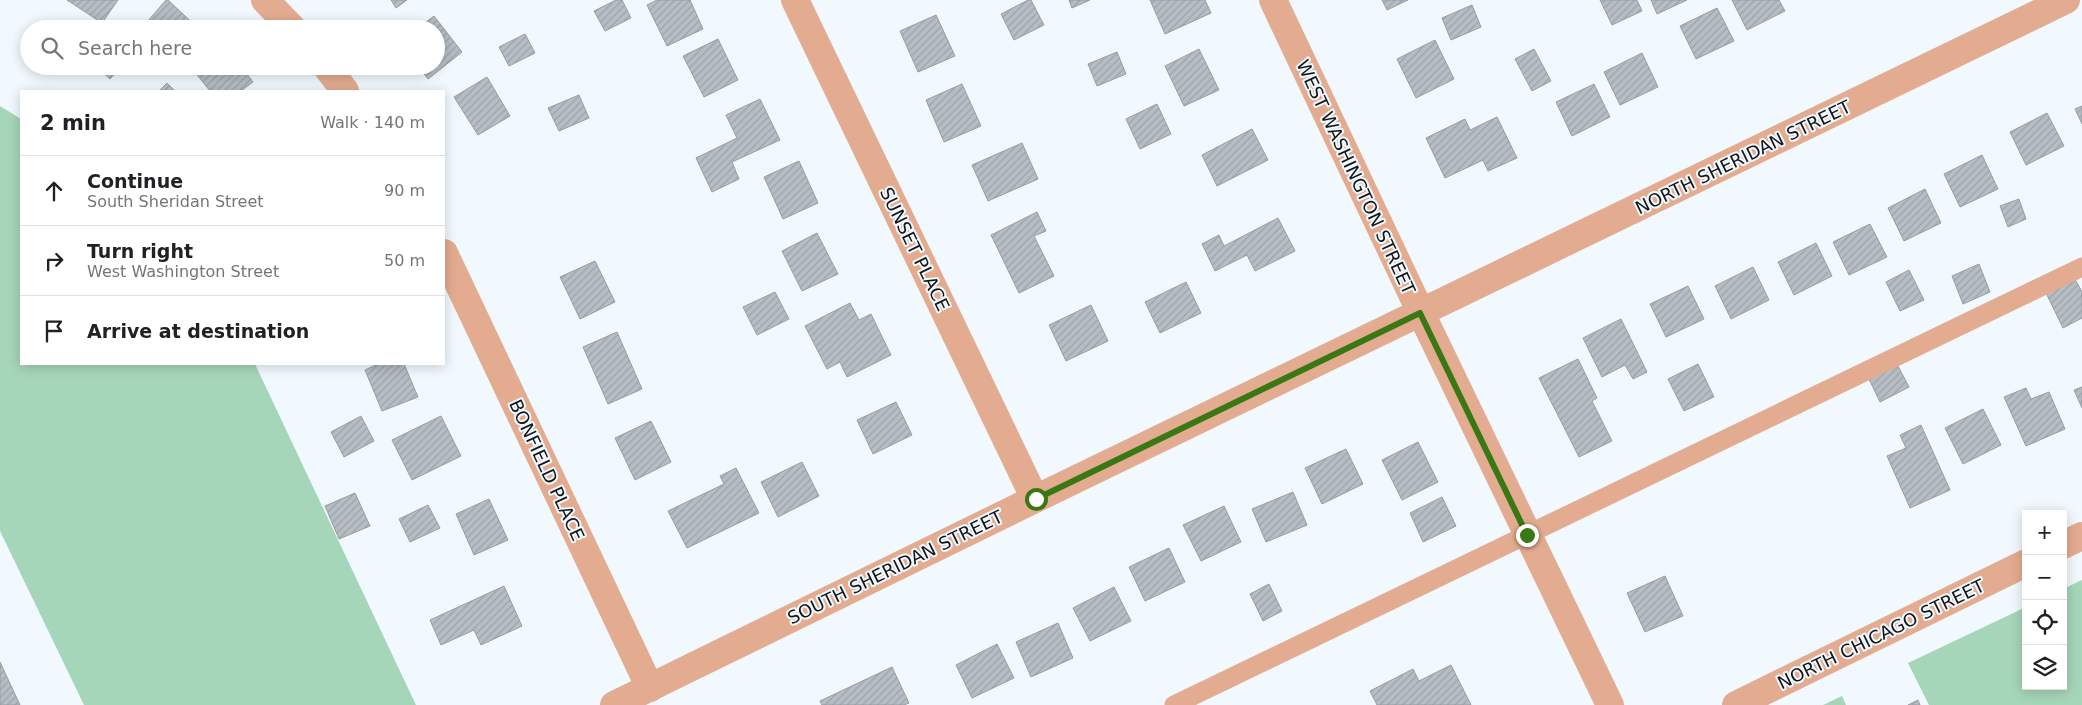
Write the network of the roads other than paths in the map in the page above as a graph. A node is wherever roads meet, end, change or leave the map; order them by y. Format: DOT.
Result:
graph roads {
  1 [pos="265,0"];
  2 [pos="795,0"];
  3 [pos="1273,0"];
  4 [pos="2066,0"];
  5 [pos="284,20"];
  6 [pos="333,75"];
  7 [pos="344,90"];
  8 [pos="445,255"];
  9 [pos="2082,267"];
  10 [pos="1420,313"];
  11 [pos="1036,499"];
  12 [pos="1527,535"];
  13 [pos="2082,536"];
  14 [pos="2067,543"];
  15 [pos="2022,565"];
  16 [pos="650,688"];
  17 [pos="614,705"];
  18 [pos="1174,705"];
  19 [pos="1610,705"];
  20 [pos="1736,705"];
  1 -- 5 [label="street"];
  2 -- 11 [label="street, SUNSET PLACE"];
  3 -- 10 [label="street, WEST WASHINGTON STREET"];
  4 -- 10 [label="street, NORTH SHERIDAN STREET"];
  6 -- 7 [label="street"];
  8 -- 16 [label="street, BONFIELD PLACE"];
  9 -- 12 [label="lane"];
  10 -- 11 [label="street, SOUTH SHERIDAN STREET"];
  10 -- 12 [label="street, WEST WASHINGTON STREET"];
  11 -- 16 [label="street, SOUTH SHERIDAN STREET"];
  12 -- 18 [label="lane"];
  12 -- 19 [label="street, WEST WASHINGTON STREET"];
  13 -- 14 [label="street"];
  15 -- 20 [label="street, NORTH CHICAGO STREET"];
  16 -- 17 [label="street, SOUTH SHERIDAN STREET"];
}
